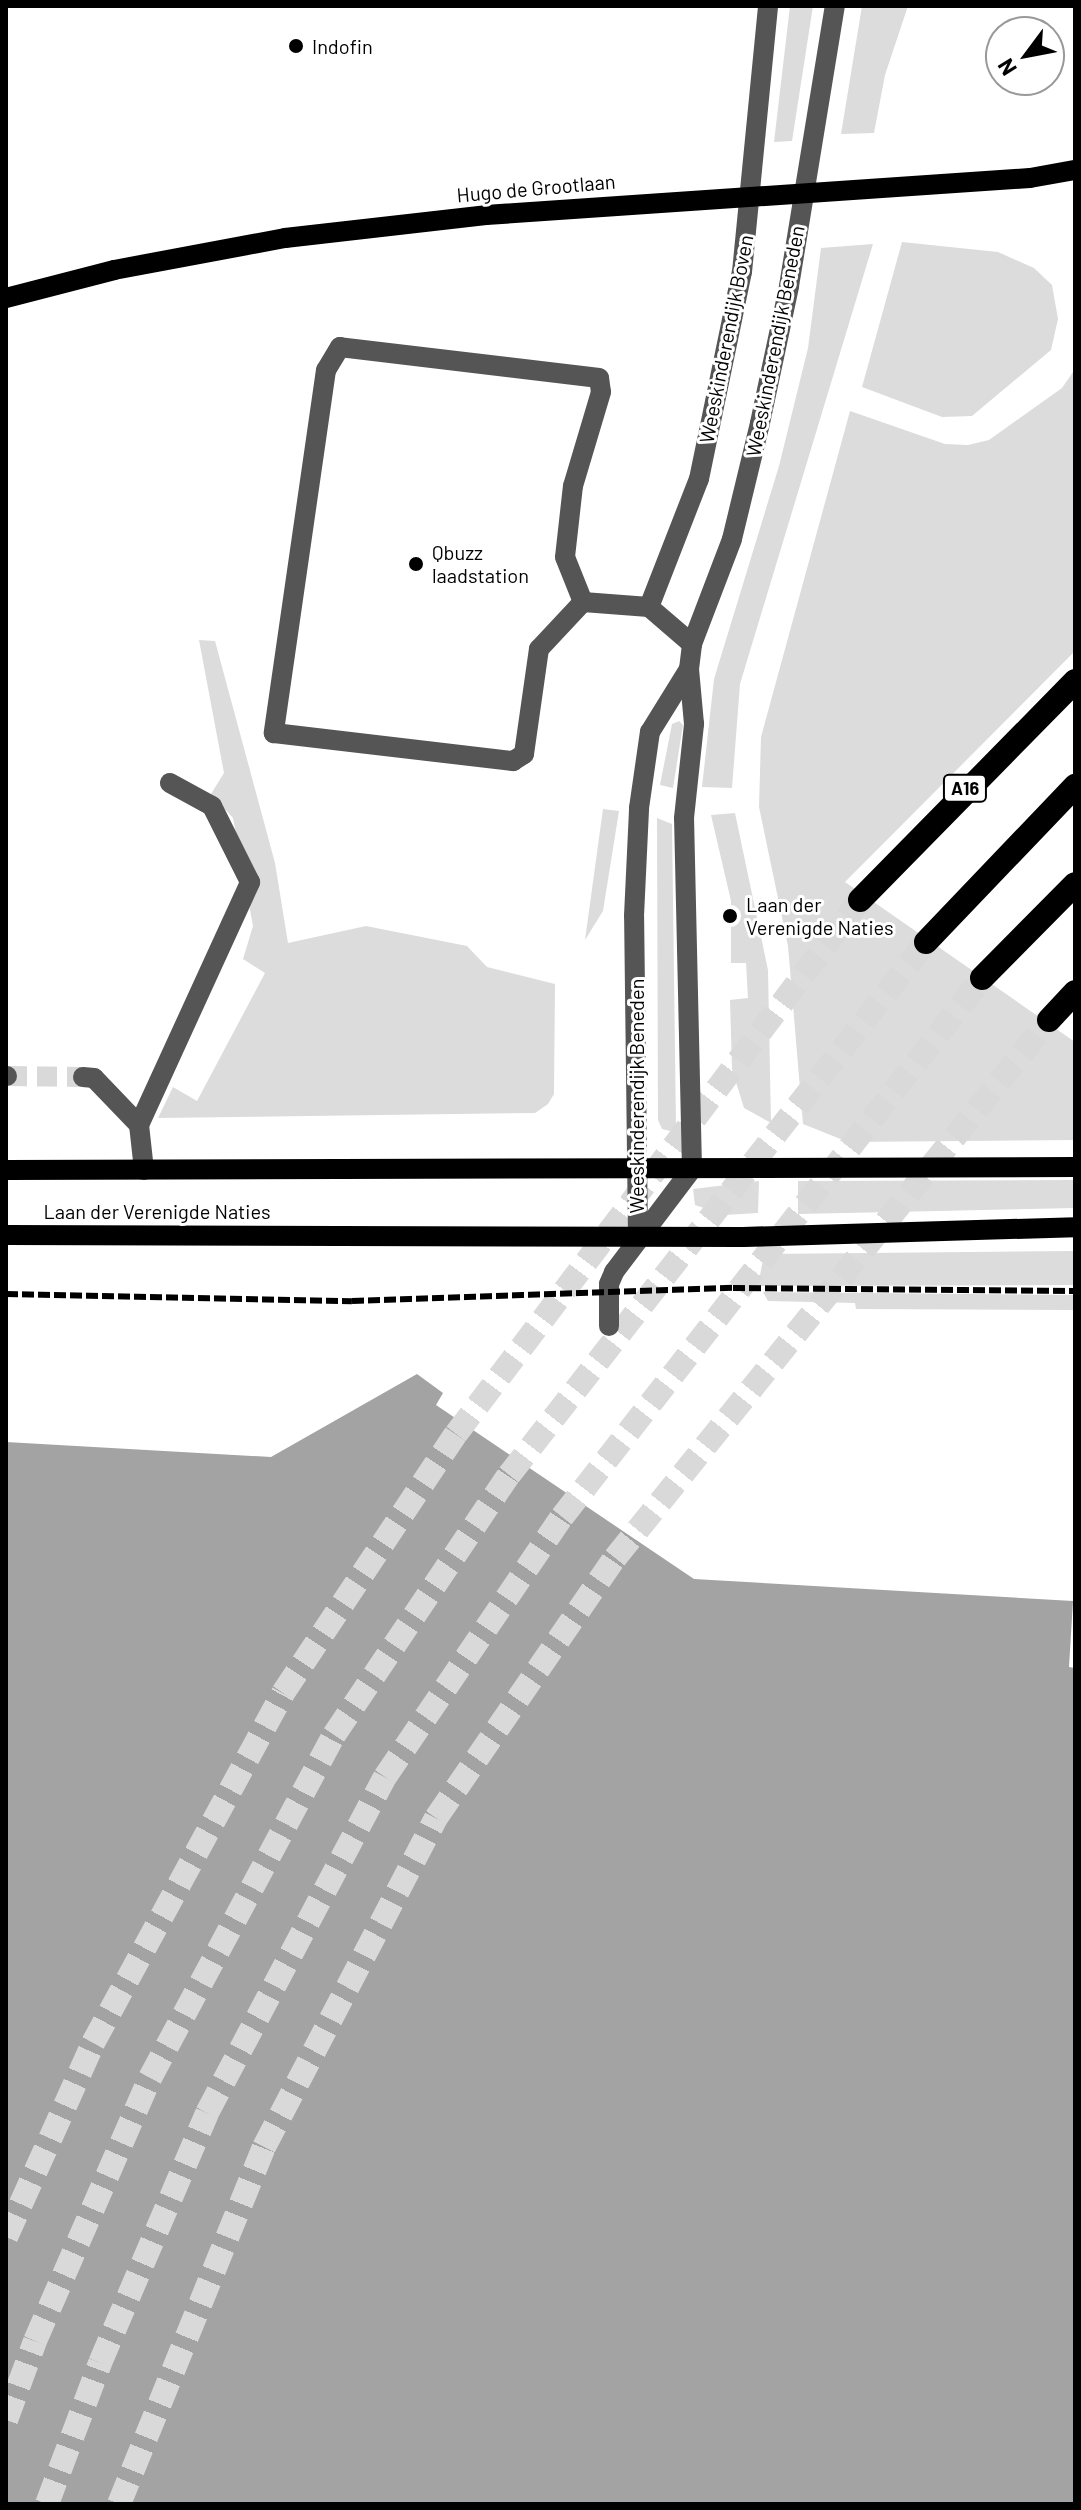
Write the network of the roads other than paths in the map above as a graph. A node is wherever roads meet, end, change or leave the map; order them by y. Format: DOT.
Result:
graph roads {
  1 [pos="768,6"];
  2 [pos="835,6"];
  3 [pos="1075,170"];
  4 [pos="6,298"];
  5 [pos="583,602"];
  6 [pos="649,607"];
  7 [pos="692,644"];
  8 [pos="689,669"];
  9 [pos="1075,681"];
  10 [pos="170,783"];
  11 [pos="1075,786"];
  12 [pos="1075,884"];
  13 [pos="860,900"];
  14 [pos="926,942"];
  15 [pos="982,978"];
  16 [pos="1075,992"];
  17 [pos="1049,1020"];
  18 [pos="83,1077"];
  19 [pos="139,1125"];
  20 [pos="1075,1167"];
  21 [pos="635,1169"];
  22 [pos="692,1169"];
  23 [pos="6,1170"];
  24 [pos="144,1170"];
  25 [pos="1075,1227"];
  26 [pos="6,1235"];
  27 [pos="638,1236"];
  28 [pos="609,1326"];
  1 -- 6 [label="street, Weeskinderendijk Boven"];
  2 -- 7 [label="street, Weeskinderendijk Beneden"];
  3 -- 4 [label="main road, Hugo de Grootlaan"];
  5 -- 5 [label="street"];
  5 -- 6 [label="street"];
  6 -- 7 [label="street"];
  7 -- 8 [label="street, Weeskinderendijk Beneden"];
  8 -- 21 [label="street, Weeskinderendijk Beneden"];
  8 -- 22 [label="street, Weeskinderendijk Beneden"];
  9 -- 13 [label="highway, A16"];
  10 -- 19 [label="street"];
  11 -- 14 [label="highway"];
  12 -- 15 [label="highway"];
  16 -- 17 [label="highway"];
  18 -- 19 [label="street"];
  19 -- 24 [label="street"];
  20 -- 22 [label="main road, Laan der Verenigde Naties"];
  21 -- 22 [label="main road, Laan der Verenigde Naties"];
  21 -- 24 [label="main road, Laan der Verenigde Naties"];
  21 -- 27 [label="street, Weeskinderendijk Beneden"];
  22 -- 27 [label="street, Weeskinderendijk Beneden"];
  23 -- 24 [label="main road, Laan der Verenigde Naties"];
  25 -- 27 [label="main road, Laan der Verenigde Naties"];
  26 -- 27 [label="main road, Laan der Verenigde Naties"];
  27 -- 28 [label="street"];
}
